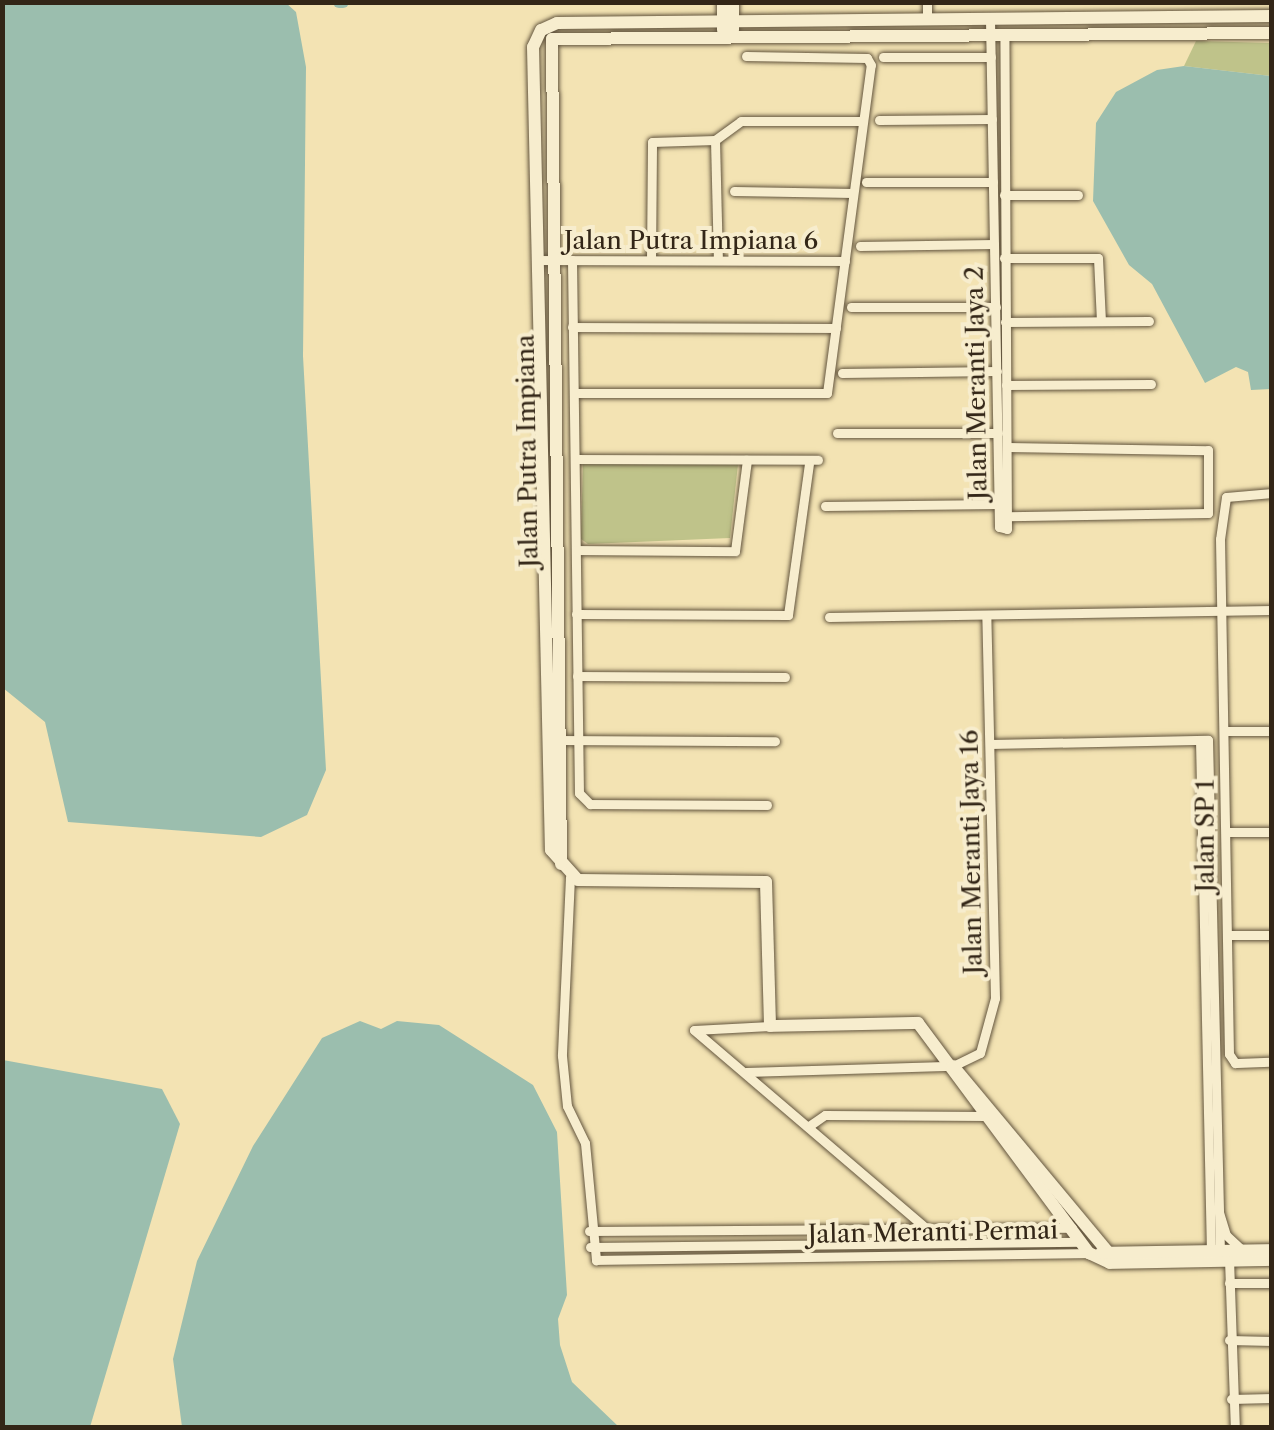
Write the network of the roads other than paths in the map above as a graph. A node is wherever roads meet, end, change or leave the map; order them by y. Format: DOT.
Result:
graph roads {
  1 [pos="723,2"];
  2 [pos="733,2"];
  3 [pos="927,2"];
  4 [pos="1103,2"];
  5 [pos="1272,16"];
  6 [pos="1102,19"];
  7 [pos="927,20"];
  8 [pos="997,27"];
  9 [pos="728,28"];
  10 [pos="1272,33"];
  11 [pos="746,56"];
  12 [pos="882,57"];
  13 [pos="991,57"];
  14 [pos="992,94"];
  15 [pos="1004,94"];
  16 [pos="992,119"];
  17 [pos="879,120"];
  18 [pos="862,122"];
  19 [pos="715,140"];
  20 [pos="866,182"];
  21 [pos="994,182"];
  22 [pos="734,191"];
  23 [pos="854,193"];
  24 [pos="1004,195"];
  25 [pos="1078,195"];
  26 [pos="999,215"];
  27 [pos="994,244"];
  28 [pos="860,246"];
  29 [pos="1004,258"];
  30 [pos="543,260"];
  31 [pos="572,260"];
  32 [pos="651,260"];
  33 [pos="718,260"];
  34 [pos="844,261"];
  35 [pos="996,307"];
  36 [pos="851,308"];
  37 [pos="1101,321"];
  38 [pos="1150,321"];
  39 [pos="1005,322"];
  40 [pos="572,326"];
  41 [pos="836,328"];
  42 [pos="1001,338"];
  43 [pos="997,371"];
  44 [pos="842,372"];
  45 [pos="1006,384"];
  46 [pos="1151,384"];
  47 [pos="574,393"];
  48 [pos="998,433"];
  49 [pos="842,434"];
  50 [pos="1007,447"];
  51 [pos="575,459"];
  52 [pos="748,460"];
  53 [pos="1272,493"];
  54 [pos="546,496"];
  55 [pos="575,496"];
  56 [pos="998,504"];
  57 [pos="825,506"];
  58 [pos="1008,516"];
  59 [pos="576,550"];
  60 [pos="1272,610"];
  61 [pos="1221,612"];
  62 [pos="576,614"];
  63 [pos="986,615"];
  64 [pos="828,617"];
  65 [pos="577,676"];
  66 [pos="784,677"];
  67 [pos="1272,731"];
  68 [pos="1226,732"];
  69 [pos="549,740"];
  70 [pos="579,740"];
  71 [pos="1204,740"];
  72 [pos="775,742"];
  73 [pos="990,744"];
  74 [pos="768,804"];
  75 [pos="1227,832"];
  76 [pos="1272,832"];
  77 [pos="561,864"];
  78 [pos="570,878"];
  79 [pos="1227,935"];
  80 [pos="1272,935"];
  81 [pos="770,1026"];
  82 [pos="1272,1062"];
  83 [pos="952,1066"];
  84 [pos="746,1072"];
  85 [pos="986,1116"];
  86 [pos="808,1126"];
  87 [pos="1214,1192"];
  88 [pos="1207,1226"];
  89 [pos="1072,1228"];
  90 [pos="927,1229"];
  91 [pos="589,1231"];
  92 [pos="590,1247"];
  93 [pos="1085,1248"];
  94 [pos="1272,1250"];
  95 [pos="1108,1252"];
  96 [pos="1180,1252"];
  97 [pos="1223,1255"];
  98 [pos="1272,1260"];
  99 [pos="1229,1283"];
  100 [pos="1272,1283"];
  101 [pos="1229,1340"];
  102 [pos="1272,1340"];
  103 [pos="1231,1398"];
  104 [pos="1272,1398"];
  105 [pos="1235,1428"];
  1 -- 9 [label="street"];
  2 -- 9 [label="street"];
  3 -- 7 [label="street"];
  4 -- 6 [label="street"];
  5 -- 6 [label="street"];
  6 -- 8 [label="street"];
  7 -- 8 [label="street"];
  7 -- 9 [label="street"];
  8 -- 9 [label="street"];
  8 -- 10 [label="street"];
  8 -- 13 [label="street, Jalan Meranti Jaya 2"];
  8 -- 15 [label="street, Jalan Meranti Jaya 2"];
  9 -- 30 [label="street, Jalan Putra Impiana"];
  11 -- 18 [label="street"];
  12 -- 13 [label="street"];
  13 -- 14 [label="street, Jalan Meranti Jaya 2"];
  14 -- 15 [label="street"];
  14 -- 16 [label="street, Jalan Meranti Jaya 2"];
  15 -- 24 [label="street, Jalan Meranti Jaya 2"];
  16 -- 17 [label="street"];
  16 -- 21 [label="street, Jalan Meranti Jaya 2"];
  18 -- 19 [label="street"];
  18 -- 23 [label="street"];
  19 -- 32 [label="street"];
  19 -- 33 [label="street"];
  20 -- 21 [label="street"];
  21 -- 26 [label="street, Jalan Meranti Jaya 2"];
  22 -- 23 [label="street"];
  23 -- 34 [label="street"];
  24 -- 25 [label="street"];
  24 -- 26 [label="street, Jalan Meranti Jaya 2"];
  26 -- 27 [label="street, Jalan Meranti Jaya 2"];
  26 -- 29 [label="street, Jalan Meranti Jaya 2"];
  27 -- 28 [label="street"];
  27 -- 35 [label="street, Jalan Meranti Jaya 2"];
  29 -- 37 [label="street"];
  29 -- 39 [label="street, Jalan Meranti Jaya 2"];
  30 -- 31 [label="street, Jalan Putra Impiana 6"];
  30 -- 54 [label="street, Jalan Putra Impiana"];
  31 -- 32 [label="street, Jalan Putra Impiana 6"];
  31 -- 40 [label="street"];
  32 -- 33 [label="street, Jalan Putra Impiana 6"];
  33 -- 34 [label="street, Jalan Putra Impiana 6"];
  34 -- 41 [label="street"];
  35 -- 36 [label="street"];
  35 -- 42 [label="street, Jalan Meranti Jaya 2"];
  37 -- 38 [label="street"];
  37 -- 39 [label="street"];
  39 -- 42 [label="street, Jalan Meranti Jaya 2"];
  40 -- 41 [label="street"];
  40 -- 47 [label="street"];
  41 -- 47 [label="street"];
  42 -- 43 [label="street, Jalan Meranti Jaya 2"];
  42 -- 45 [label="street, Jalan Meranti Jaya 2"];
  43 -- 44 [label="street"];
  43 -- 48 [label="street, Jalan Meranti Jaya 2"];
  45 -- 46 [label="street"];
  45 -- 50 [label="street, Jalan Meranti Jaya 2"];
  47 -- 51 [label="street"];
  48 -- 49 [label="street"];
  48 -- 56 [label="street, Jalan Meranti Jaya 2"];
  50 -- 58 [label="street, Jalan Meranti Jaya 2"];
  50 -- 58 [label="street"];
  51 -- 52 [label="street"];
  51 -- 55 [label="street"];
  52 -- 59 [label="street"];
  52 -- 62 [label="street"];
  53 -- 61 [label="street, Jalan SP 1"];
  54 -- 55 [label="street"];
  54 -- 69 [label="street, Jalan Putra Impiana"];
  55 -- 59 [label="street"];
  56 -- 57 [label="street"];
  56 -- 58 [label="street, Jalan Meranti Jaya 2"];
  59 -- 62 [label="street"];
  60 -- 61 [label="street"];
  61 -- 63 [label="street"];
  61 -- 68 [label="street, Jalan SP 1"];
  62 -- 65 [label="street"];
  63 -- 64 [label="street"];
  63 -- 73 [label="street, Jalan Meranti Jaya 16"];
  65 -- 66 [label="street"];
  65 -- 70 [label="street"];
  67 -- 68 [label="street"];
  68 -- 75 [label="street, Jalan SP 1"];
  69 -- 70 [label="street"];
  69 -- 77 [label="street, Jalan Putra Impiana"];
  69 -- 77 [label="street, Jalan Putra Impiana"];
  70 -- 72 [label="street"];
  70 -- 74 [label="street"];
  71 -- 73 [label="street"];
  71 -- 87 [label="street"];
  71 -- 88 [label="street"];
  73 -- 83 [label="street, Jalan Meranti Jaya 16"];
  75 -- 76 [label="street"];
  75 -- 79 [label="street, Jalan SP 1"];
  77 -- 78 [label="street"];
  78 -- 81 [label="street"];
  78 -- 91 [label="street"];
  79 -- 80 [label="street"];
  79 -- 82 [label="street, Jalan SP 1"];
  81 -- 83 [label="street"];
  81 -- 84 [label="street"];
  83 -- 84 [label="street"];
  83 -- 85 [label="street"];
  83 -- 95 [label="street"];
  84 -- 86 [label="street"];
  85 -- 86 [label="street"];
  85 -- 89 [label="street"];
  86 -- 90 [label="street"];
  87 -- 97 [label="street"];
  87 -- 97 [label="street"];
  88 -- 96 [label="street"];
  88 -- 97 [label="street"];
  89 -- 90 [label="street"];
  89 -- 93 [label="street"];
  90 -- 91 [label="street"];
  91 -- 92 [label="street"];
  92 -- 93 [label="street, Jalan Meranti Permai"];
  92 -- 93 [label="street, Jalan Meranti Permai"];
  93 -- 95 [label="street, Jalan Meranti Permai"];
  93 -- 97 [label="street"];
  94 -- 97 [label="street, Jalan Meranti Permai"];
  95 -- 96 [label="street, Jalan Meranti Permai"];
  96 -- 97 [label="street, Jalan Meranti Permai"];
  97 -- 98 [label="street"];
  97 -- 99 [label="street"];
  99 -- 100 [label="street"];
  99 -- 101 [label="street"];
  101 -- 102 [label="street"];
  101 -- 103 [label="street"];
  103 -- 104 [label="street"];
  103 -- 105 [label="street"];
}
